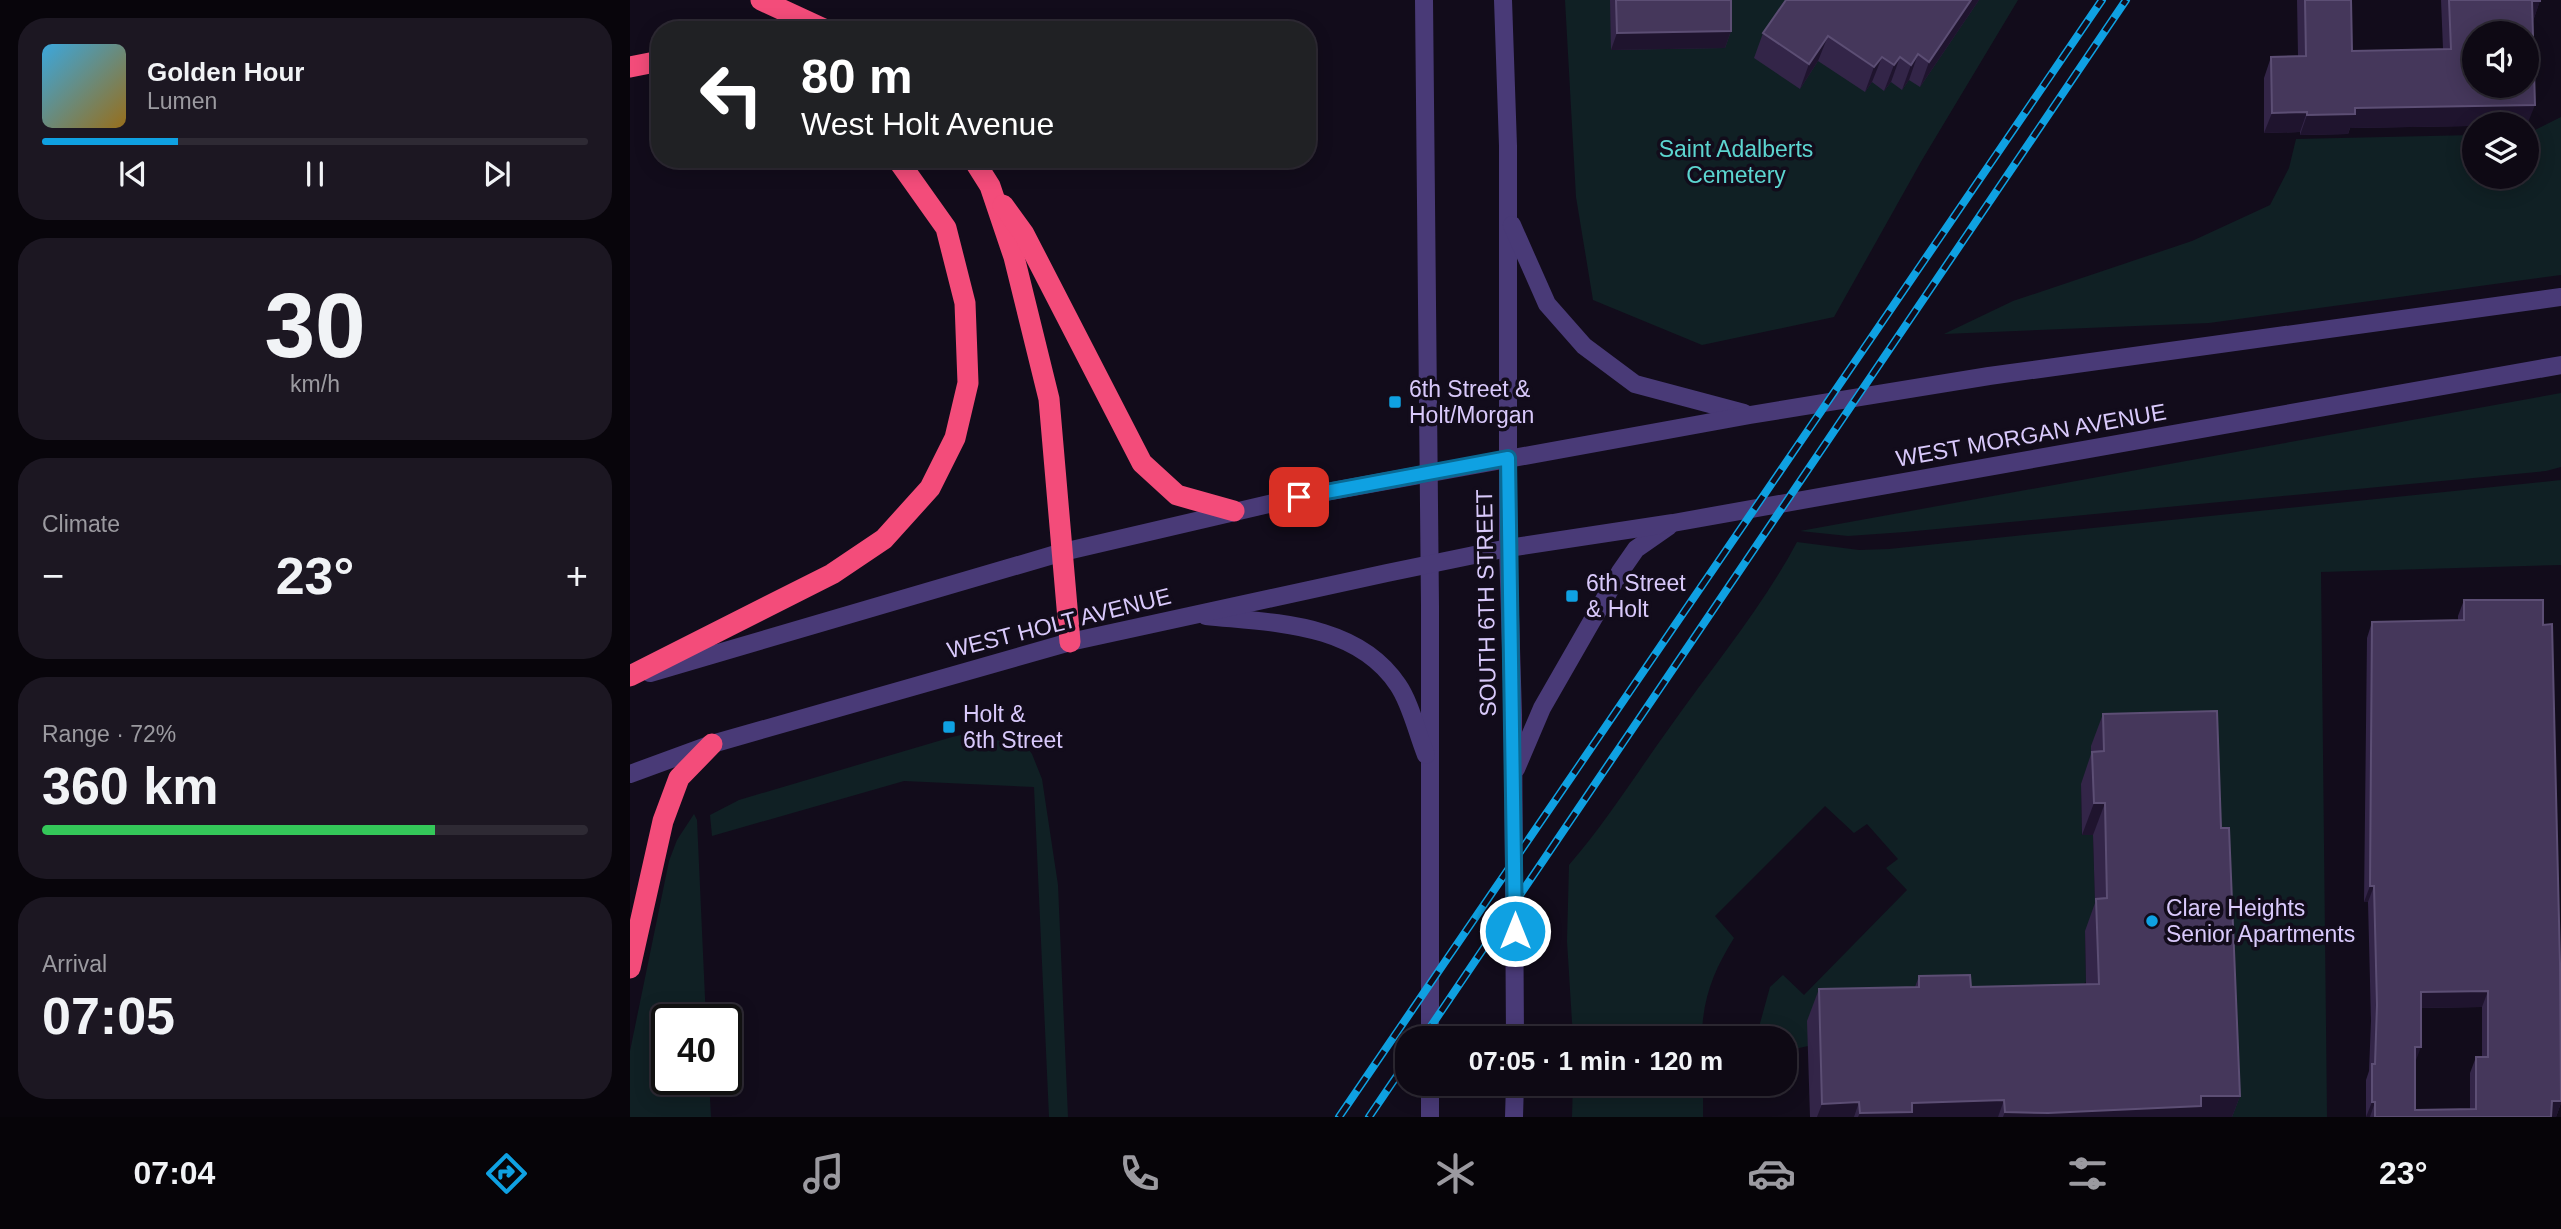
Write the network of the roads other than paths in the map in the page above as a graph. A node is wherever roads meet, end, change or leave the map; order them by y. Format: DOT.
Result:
graph roads {
  1 [pos="761,0"];
  2 [pos="1424,0"];
  3 [pos="1503,0"];
  4 [pos="806,21"];
  5 [pos="651,63"];
  6 [pos="630,67"];
  7 [pos="903,168"];
  8 [pos="979,168"];
  9 [pos="990,186"];
  10 [pos="1508,217"];
  11 [pos="2561,297"];
  12 [pos="2561,365"];
  13 [pos="1750,415"];
  14 [pos="1508,458"];
  15 [pos="1429,473"];
  16 [pos="1234,511"];
  17 [pos="1673,523"];
  18 [pos="1508,548"];
  19 [pos="1063,552"];
  20 [pos="1430,564"];
  21 [pos="1192,614"];
  22 [pos="1070,642"];
  23 [pos="630,677"];
  24 [pos="712,744"];
  25 [pos="1430,765"];
  26 [pos="630,774"];
  27 [pos="1514,775"];
  28 [pos="630,968"];
  29 [pos="1430,1026"];
  30 [pos="1516,1026"];
  31 [pos="1430,1096"];
  32 [pos="1515,1096"];
  33 [pos="1430,1117"];
  34 [pos="1514,1117"];
  1 -- 4 [label="highway"];
  2 -- 15 [label="street"];
  3 -- 10 [label="street, SOUTH 6TH STREET"];
  5 -- 6 [label="highway"];
  7 -- 23 [label="highway"];
  8 -- 9 [label="highway"];
  9 -- 16 [label="highway"];
  9 -- 19 [label="highway"];
  10 -- 13 [label="street"];
  10 -- 14 [label="street, SOUTH 6TH STREET"];
  11 -- 13 [label="street"];
  12 -- 17 [label="street, WEST MORGAN AVENUE"];
  13 -- 14 [label="street"];
  14 -- 15 [label="street"];
  14 -- 18 [label="street, SOUTH 6TH STREET"];
  15 -- 16 [label="street"];
  15 -- 20 [label="street"];
  16 -- 19 [label="street"];
  17 -- 18 [label="street, WEST MORGAN AVENUE"];
  17 -- 27 [label="street"];
  18 -- 20 [label="street, WEST HOLT AVENUE"];
  18 -- 27 [label="street, SOUTH 6TH STREET"];
  19 -- 22 [label="highway"];
  19 -- 23 [label="street"];
  20 -- 21 [label="street, WEST HOLT AVENUE"];
  20 -- 25 [label="street"];
  21 -- 22 [label="street, WEST HOLT AVENUE"];
  21 -- 25 [label="street"];
  22 -- 24 [label="street, WEST HOLT AVENUE"];
  24 -- 26 [label="street, WEST HOLT AVENUE"];
  24 -- 28 [label="highway"];
  25 -- 29 [label="street"];
  27 -- 30 [label="street, SOUTH 6TH STREET"];
  31 -- 33 [label="street"];
  32 -- 34 [label="street"];
}
